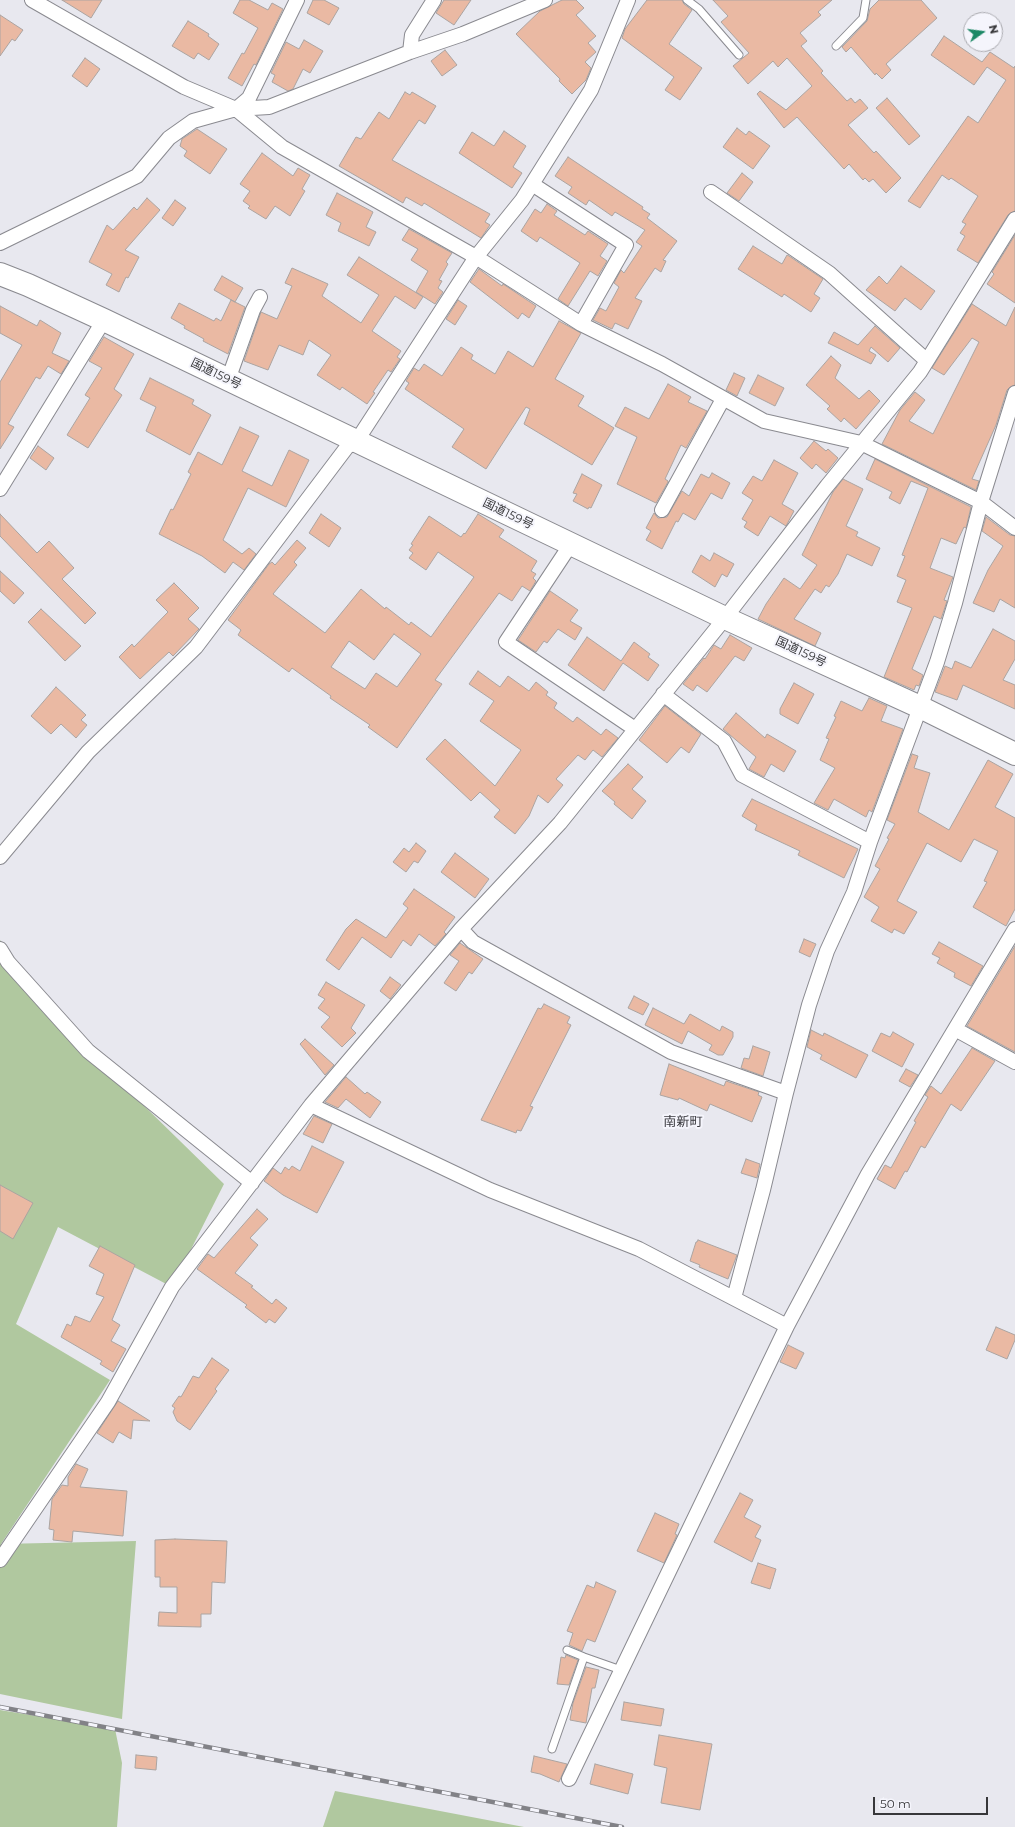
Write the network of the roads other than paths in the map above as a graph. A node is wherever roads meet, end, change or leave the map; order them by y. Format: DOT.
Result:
graph roads {
  1 [pos="32,0"];
  2 [pos="297,0"];
  3 [pos="434,0"];
  4 [pos="545,0"];
  5 [pos="628,0"];
  6 [pos="687,0"];
  7 [pos="866,0"];
  8 [pos="836,46"];
  9 [pos="410,52"];
  10 [pos="739,54"];
  11 [pos="236,109"];
  12 [pos="532,184"];
  13 [pos="711,192"];
  14 [pos="1015,219"];
  15 [pos="0,243"];
  16 [pos="476,257"];
  17 [pos="0,274"];
  18 [pos="260,297"];
  19 [pos="104,320"];
  20 [pos="581,324"];
  21 [pos="926,360"];
  22 [pos="228,380"];
  23 [pos="1015,393"];
  24 [pos="723,399"];
  25 [pos="1012,408"];
  26 [pos="356,442"];
  27 [pos="861,443"];
  28 [pos="0,489"];
  29 [pos="981,502"];
  30 [pos="662,510"];
  31 [pos="1015,528"];
  32 [pos="571,544"];
  33 [pos="725,618"];
  34 [pos="663,694"];
  35 [pos="920,707"];
  36 [pos="635,729"];
  37 [pos="1015,754"];
  38 [pos="870,842"];
  39 [pos="0,857"];
  40 [pos="461,929"];
  41 [pos="1015,929"];
  42 [pos="0,949"];
  43 [pos="955,1029"];
  44 [pos="1015,1062"];
  45 [pos="786,1093"];
  46 [pos="311,1105"];
  47 [pos="252,1183"];
  48 [pos="734,1298"];
  49 [pos="787,1326"];
  50 [pos="0,1560"];
  51 [pos="567,1650"];
  52 [pos="584,1657"];
  53 [pos="621,1670"];
  54 [pos="552,1749"];
  55 [pos="569,1779"];
  1 -- 11 [label="street"];
  2 -- 11 [label="street"];
  3 -- 9 [label="street"];
  4 -- 9 [label="street"];
  5 -- 12 [label="street"];
  6 -- 10 [label="lane"];
  7 -- 8 [label="lane"];
  9 -- 11 [label="street"];
  11 -- 15 [label="street"];
  11 -- 16 [label="street"];
  12 -- 16 [label="street"];
  12 -- 20 [label="street"];
  13 -- 21 [label="street"];
  14 -- 21 [label="street"];
  16 -- 20 [label="street"];
  16 -- 26 [label="street"];
  17 -- 19 [label="highway, 国道159号"];
  18 -- 22 [label="street"];
  19 -- 22 [label="highway, 国道159号"];
  19 -- 28 [label="street"];
  20 -- 24 [label="street"];
  21 -- 27 [label="street"];
  22 -- 26 [label="highway, 国道159号"];
  23 -- 25 [label="street"];
  24 -- 27 [label="street"];
  24 -- 30 [label="street"];
  25 -- 29 [label="street"];
  26 -- 32 [label="highway, 国道159号"];
  26 -- 39 [label="street"];
  27 -- 29 [label="street"];
  27 -- 33 [label="street"];
  29 -- 31 [label="street"];
  29 -- 35 [label="street"];
  32 -- 33 [label="highway, 国道159号"];
  32 -- 36 [label="street"];
  33 -- 34 [label="street"];
  33 -- 35 [label="highway, 国道159号"];
  34 -- 36 [label="street"];
  34 -- 38 [label="street"];
  35 -- 37 [label="highway, 国道159号"];
  35 -- 38 [label="street"];
  36 -- 40 [label="street"];
  38 -- 45 [label="street"];
  40 -- 45 [label="street"];
  40 -- 46 [label="street"];
  41 -- 43 [label="street"];
  42 -- 47 [label="street"];
  43 -- 44 [label="street"];
  43 -- 49 [label="street"];
  45 -- 48 [label="street"];
  46 -- 47 [label="street"];
  46 -- 48 [label="street"];
  47 -- 50 [label="street"];
  48 -- 49 [label="street"];
  49 -- 53 [label="street"];
  51 -- 52 [label="lane"];
  52 -- 53 [label="lane"];
  52 -- 54 [label="lane"];
  53 -- 55 [label="street"];
}
